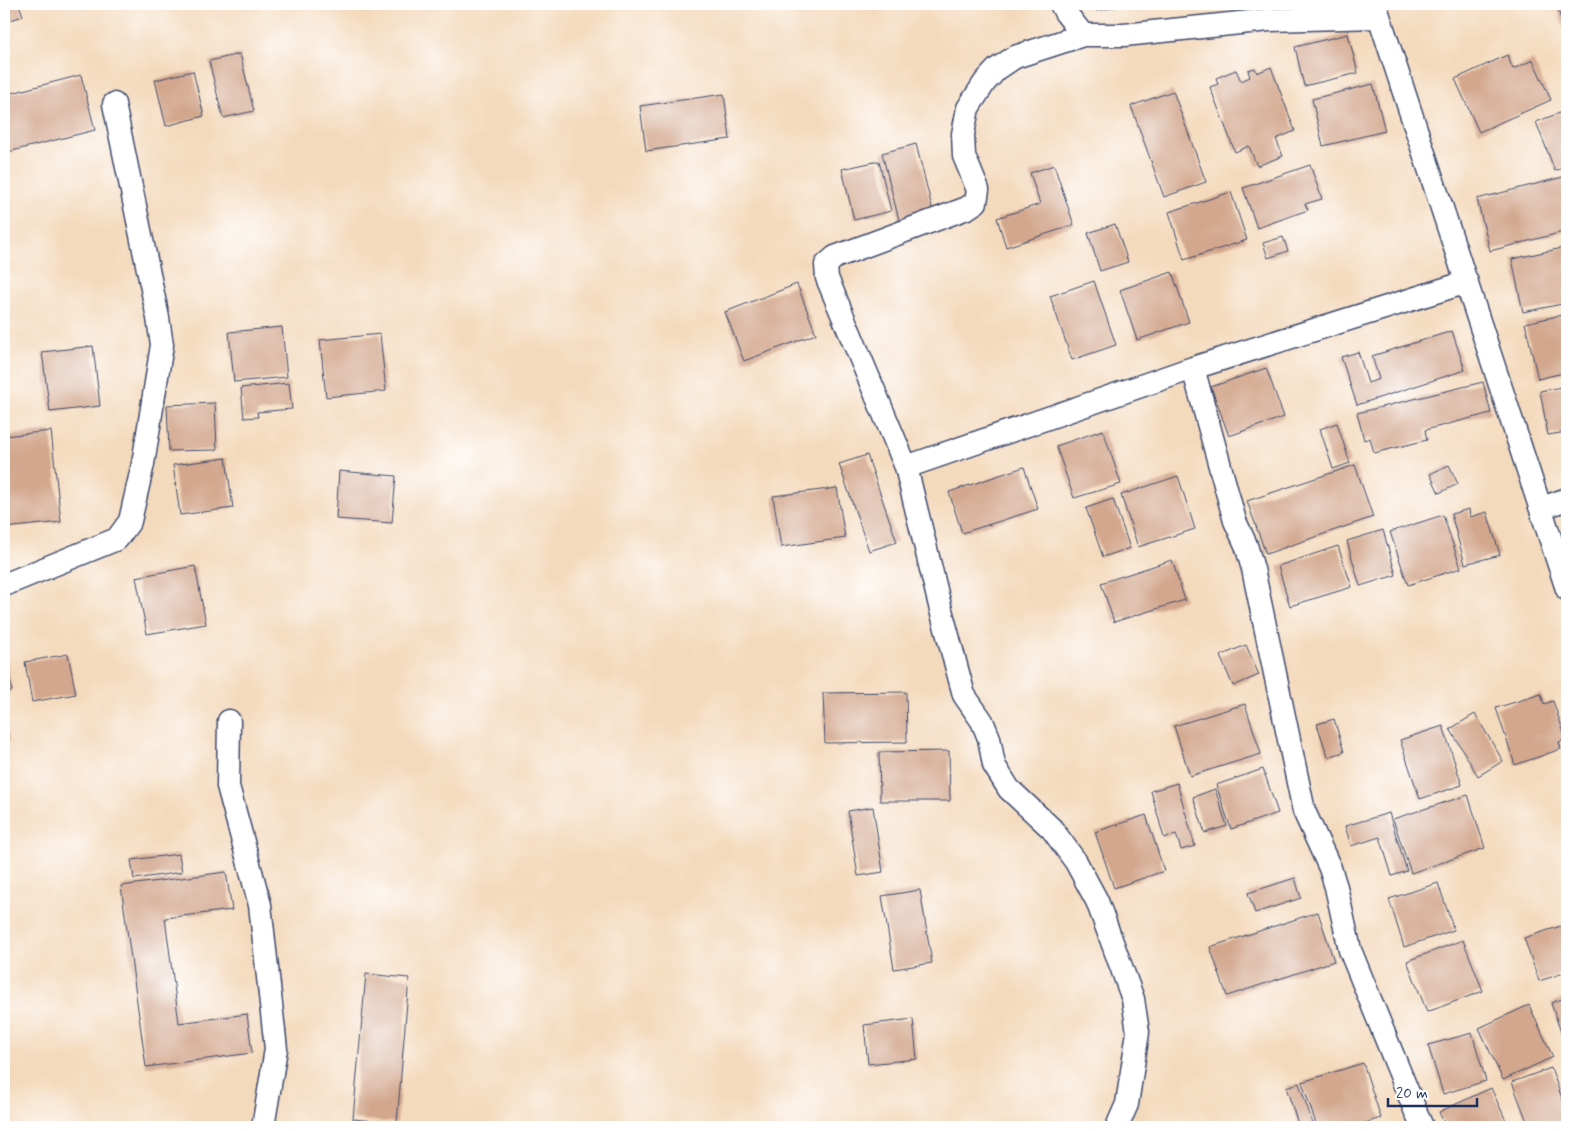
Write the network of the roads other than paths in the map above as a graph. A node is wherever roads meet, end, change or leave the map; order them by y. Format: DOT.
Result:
graph roads {
  1 [pos="1060,4"];
  2 [pos="1377,10"];
  3 [pos="1083,35"];
  4 [pos="114,104"];
  5 [pos="1467,282"];
  6 [pos="1194,368"];
  7 [pos="906,467"];
  8 [pos="1567,499"];
  9 [pos="1542,508"];
  10 [pos="4,585"];
  11 [pos="1567,589"];
  12 [pos="229,721"];
  13 [pos="263,1127"];
  14 [pos="1117,1127"];
  15 [pos="1422,1127"];
  1 -- 3 [label="street"];
  2 -- 3 [label="street"];
  2 -- 5 [label="street"];
  3 -- 7 [label="street"];
  4 -- 10 [label="street"];
  5 -- 6 [label="street"];
  5 -- 9 [label="street"];
  6 -- 7 [label="street"];
  6 -- 15 [label="street"];
  7 -- 14 [label="street"];
  8 -- 9 [label="street"];
  9 -- 11 [label="street"];
  12 -- 13 [label="street"];
}
